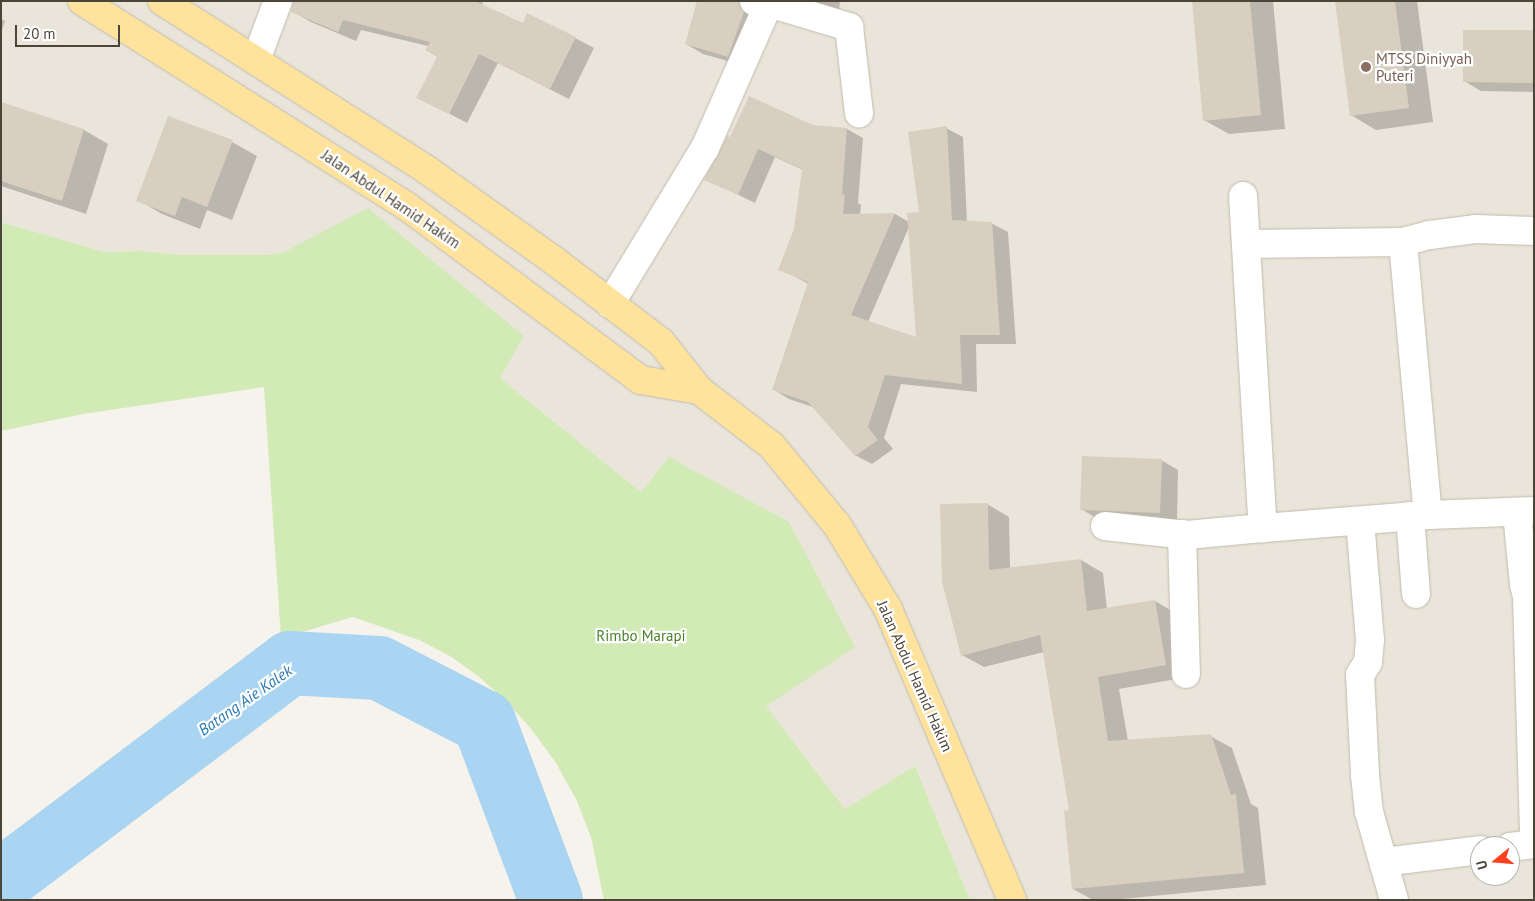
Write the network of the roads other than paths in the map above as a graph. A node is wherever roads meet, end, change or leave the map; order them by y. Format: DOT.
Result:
graph roads {
  1 [pos="82,1"];
  2 [pos="162,1"];
  3 [pos="278,1"];
  4 [pos="762,2"];
  5 [pos="190,18"];
  6 [pos="168,54"];
  7 [pos="256,60"];
  8 [pos="859,113"];
  9 [pos="1243,196"];
  10 [pos="1534,231"];
  11 [pos="1403,242"];
  12 [pos="1246,244"];
  13 [pos="610,304"];
  14 [pos="699,390"];
  15 [pos="1525,512"];
  16 [pos="1419,516"];
  17 [pos="1360,522"];
  18 [pos="1105,526"];
  19 [pos="1263,528"];
  20 [pos="1182,534"];
  21 [pos="1416,594"];
  22 [pos="1186,674"];
  23 [pos="1533,769"];
  24 [pos="1534,834"];
  25 [pos="1534,844"];
  26 [pos="1520,846"];
  27 [pos="1470,851"];
  28 [pos="1384,862"];
  29 [pos="1012,900"];
  30 [pos="1394,900"];
  1 -- 6 [label="main road, Jalan Abdul Hamid Hakim"];
  2 -- 5 [label="main road, Jalan Abdul Hamid Hakim"];
  3 -- 7 [label="street"];
  4 -- 8 [label="street"];
  4 -- 13 [label="street"];
  5 -- 6 [label="main road"];
  5 -- 7 [label="main road, Jalan Abdul Hamid Hakim"];
  6 -- 14 [label="main road, Jalan Abdul Hamid Hakim"];
  7 -- 13 [label="main road, Jalan Abdul Hamid Hakim"];
  9 -- 12 [label="street"];
  10 -- 11 [label="street"];
  11 -- 12 [label="street"];
  11 -- 16 [label="street"];
  12 -- 19 [label="street"];
  13 -- 14 [label="main road, Jalan Abdul Hamid Hakim"];
  14 -- 29 [label="main road, Jalan Abdul Hamid Hakim"];
  15 -- 16 [label="street"];
  15 -- 23 [label="street"];
  16 -- 17 [label="street"];
  16 -- 21 [label="street"];
  17 -- 19 [label="street"];
  17 -- 28 [label="street"];
  18 -- 20 [label="street"];
  19 -- 20 [label="street"];
  20 -- 22 [label="street"];
  23 -- 24 [label="street"];
  25 -- 26 [label="street"];
  27 -- 28 [label="street"];
  28 -- 30 [label="street"];
}
